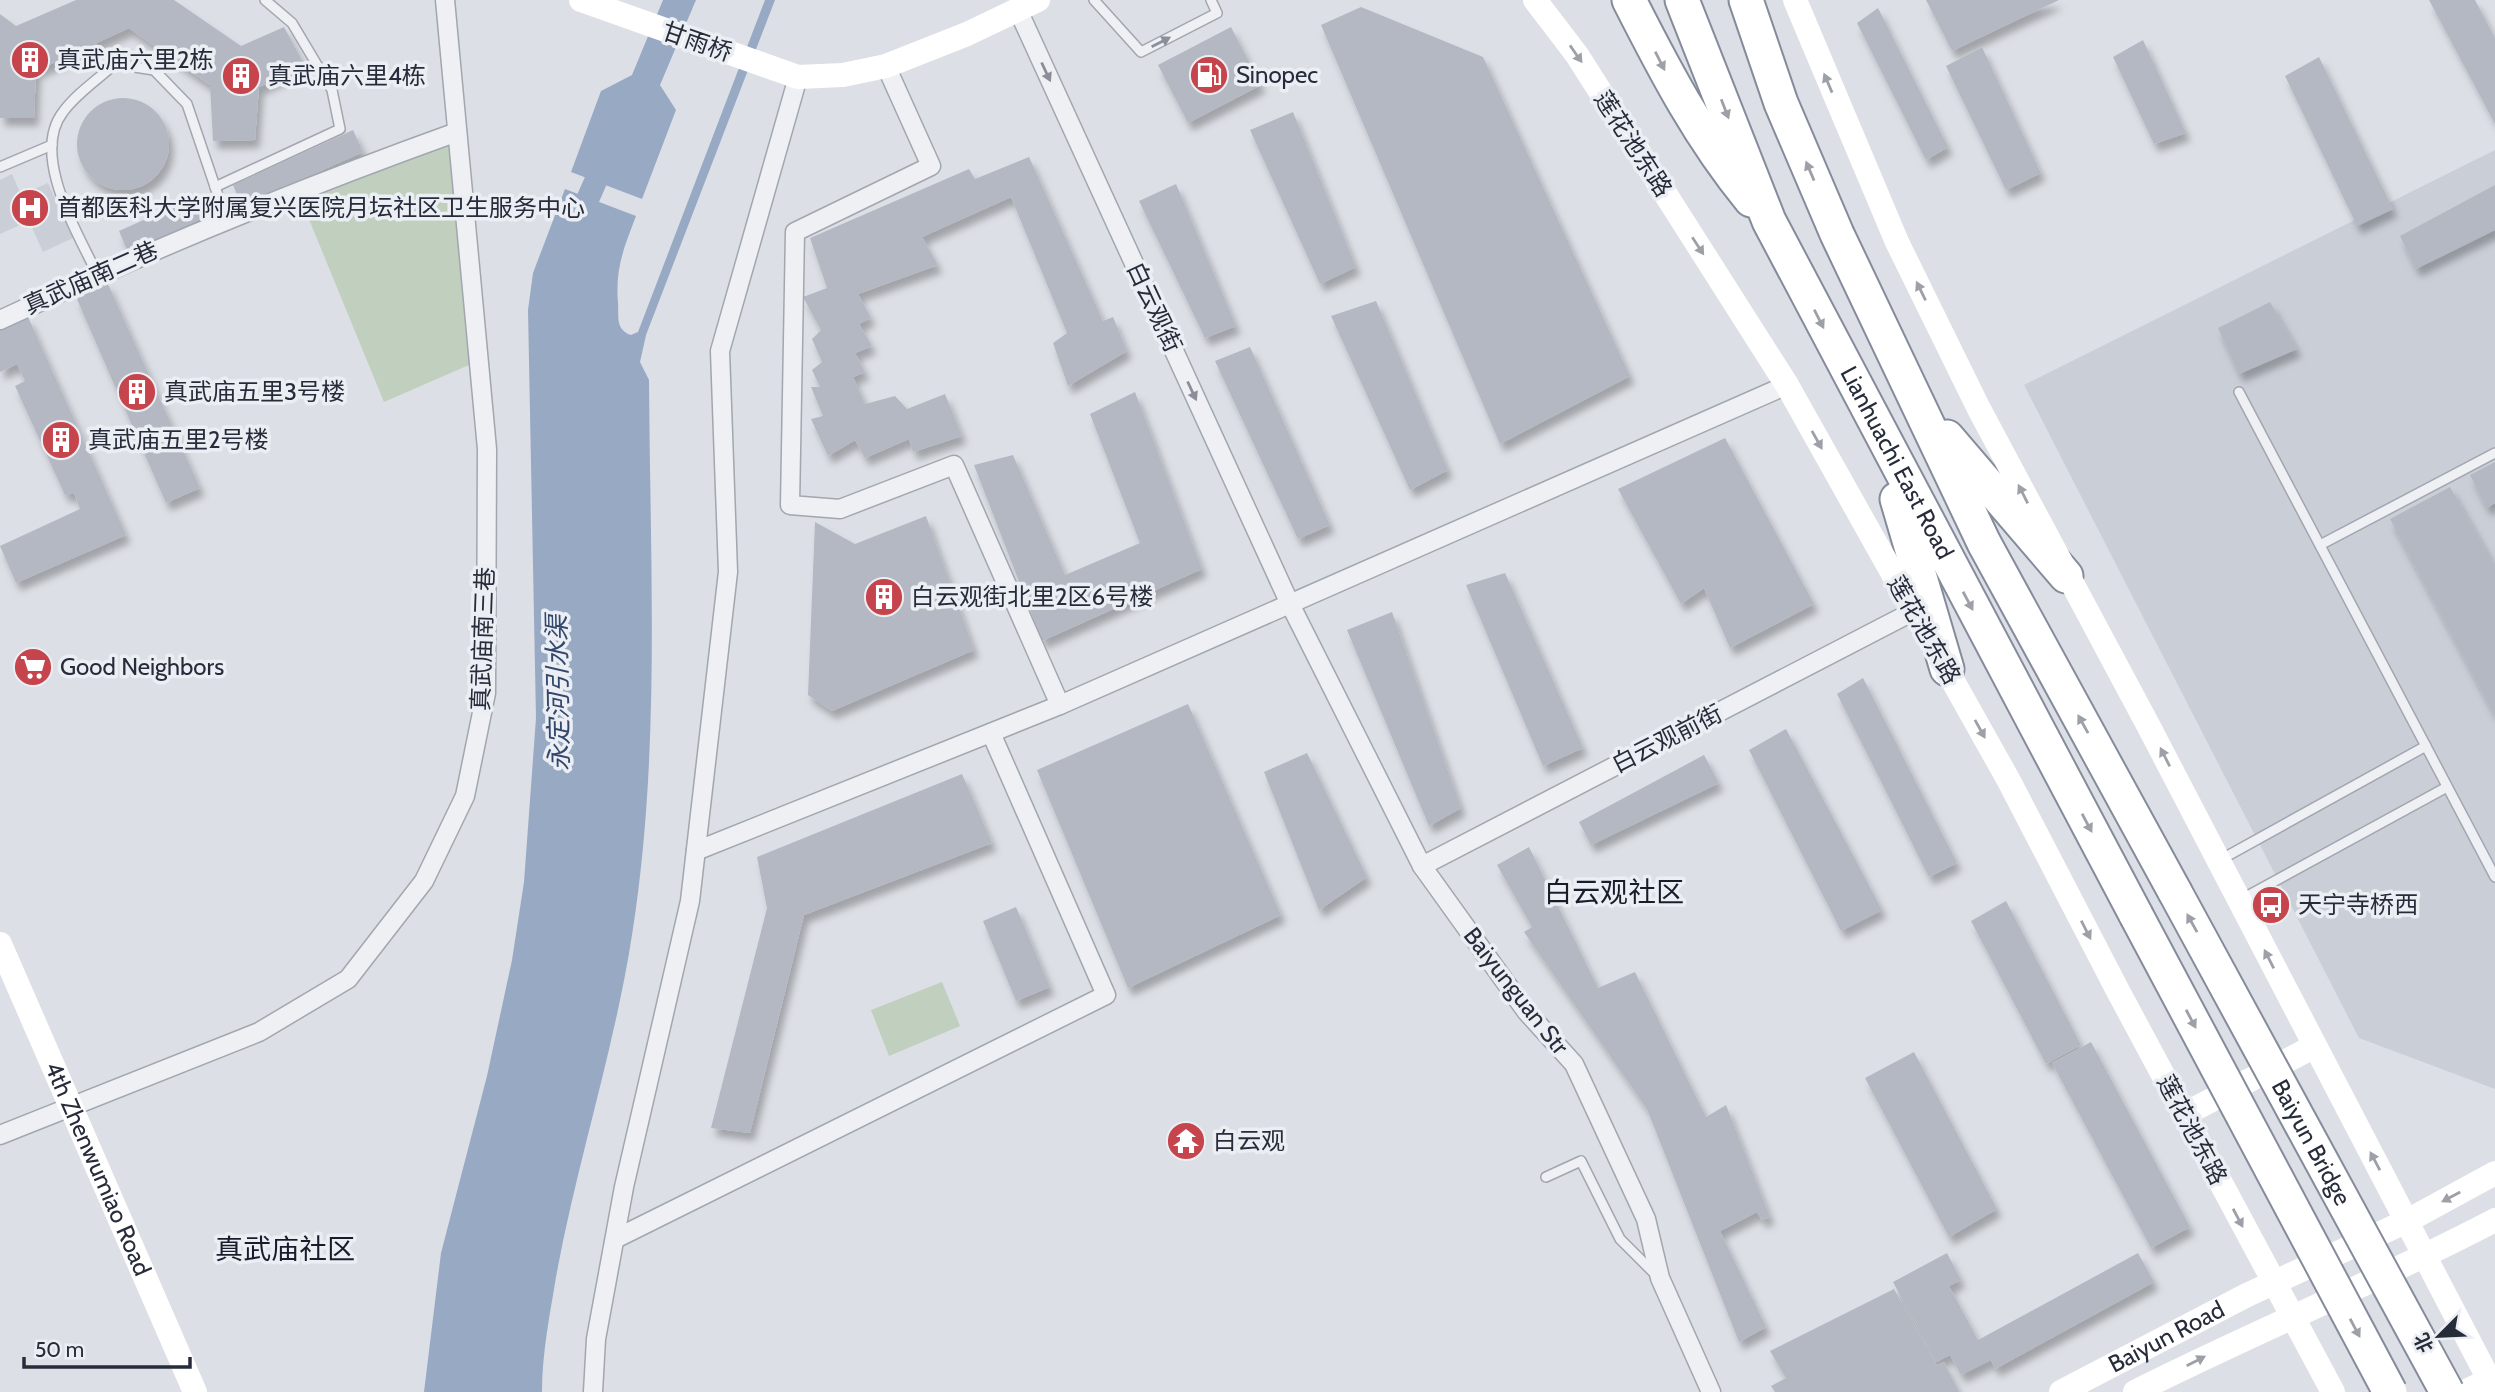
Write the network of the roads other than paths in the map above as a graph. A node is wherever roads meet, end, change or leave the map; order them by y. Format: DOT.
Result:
graph roads {
  1 [pos="265,0"];
  2 [pos="445,0"];
  3 [pos="1094,0"];
  4 [pos="1211,0"];
  5 [pos="1535,0"];
  6 [pos="1629,0"];
  7 [pos="1682,0"];
  8 [pos="1795,0"];
  9 [pos="589,3"];
  10 [pos="1749,4"];
  11 [pos="1028,5"];
  12 [pos="886,66"];
  13 [pos="798,77"];
  14 [pos="457,132"];
  15 [pos="51,145"];
  16 [pos="0,167"];
  17 [pos="215,187"];
  18 [pos="226,219"];
  19 [pos="1769,221"];
  20 [pos="97,274"];
  21 [pos="0,320"];
  22 [pos="1787,385"];
  23 [pos="2239,391"];
  24 [pos="1920,404"];
  25 [pos="1878,433"];
  26 [pos="2495,453"];
  27 [pos="2320,545"];
  28 [pos="2066,576"];
  29 [pos="1290,604"];
  30 [pos="1912,612"];
  31 [pos="1947,669"];
  32 [pos="1060,705"];
  33 [pos="991,733"];
  34 [pos="2426,746"];
  35 [pos="2447,787"];
  36 [pos="696,851"];
  37 [pos="2218,860"];
  38 [pos="1422,866"];
  39 [pos="2495,877"];
  40 [pos="2175,892"];
  41 [pos="2239,901"];
  42 [pos="2136,915"];
  43 [pos="0,944"];
  44 [pos="2313,1047"];
  45 [pos="72,1106"];
  46 [pos="2183,1115"];
  47 [pos="0,1135"];
  48 [pos="2495,1173"];
  49 [pos="1546,1177"];
  50 [pos="2495,1220"];
  51 [pos="2407,1221"];
  52 [pos="615,1240"];
  53 [pos="2425,1257"];
  54 [pos="1660,1278"];
  55 [pos="2274,1284"];
  56 [pos="2292,1320"];
  57 [pos="2492,1386"];
  58 [pos="195,1392"];
  59 [pos="593,1392"];
  60 [pos="1712,1392"];
  61 [pos="2061,1392"];
  62 [pos="2135,1392"];
  63 [pos="2333,1392"];
  64 [pos="2390,1392"];
  65 [pos="2447,1392"];
  66 [pos="2464,1392"];
  1 -- 17 [label="lane"];
  2 -- 14 [label="street, 真武庙南三巷"];
  3 -- 4 [label="lane, one-way"];
  5 -- 22 [label="street, 莲花池东路, one-way"];
  6 -- 19 [label="highway, one-way"];
  7 -- 19 [label="highway, Lianhuachi East Road, one-way"];
  28 -- 8 [label="street, one-way"];
  9 -- 13 [label="street, 甘雨桥"];
  24 -- 10 [label="highway, Lianhuachi East Road, one-way"];
  11 -- 12 [label="street"];
  11 -- 29 [label="street, 白云观街, one-way"];
  12 -- 13 [label="street"];
  12 -- 32 [label="street"];
  13 -- 36 [label="street"];
  14 -- 18 [label="street, 真武庙南二巷"];
  14 -- 45 [label="street, 真武庙南三巷"];
  15 -- 16 [label="lane"];
  15 -- 17 [label="lane"];
  15 -- 20 [label="lane"];
  17 -- 18 [label="lane"];
  18 -- 20 [label="street, 真武庙南二巷"];
  19 -- 25 [label="highway, Lianhuachi East Road, one-way"];
  20 -- 21 [label="street, 真武庙南二巷"];
  22 -- 29 [label="street"];
  22 -- 30 [label="street, 莲花池东路, one-way"];
  23 -- 27 [label="lane"];
  24 -- 28 [label="highway"];
  40 -- 24 [label="highway, Lianhuachi East Road, one-way"];
  25 -- 31 [label="highway"];
  25 -- 42 [label="highway, Lianhuachi East Road, one-way"];
  26 -- 27 [label="lane"];
  27 -- 34 [label="lane"];
  37 -- 28 [label="street, one-way"];
  29 -- 32 [label="street"];
  29 -- 38 [label="street, Baiyunguan Str"];
  30 -- 31 [label="street, 莲花池东路"];
  30 -- 38 [label="street, 白云观前街"];
  31 -- 46 [label="street, 莲花池东路, one-way"];
  32 -- 33 [label="street"];
  33 -- 36 [label="street"];
  33 -- 52 [label="street"];
  34 -- 35 [label="lane"];
  34 -- 37 [label="lane"];
  35 -- 39 [label="lane"];
  35 -- 41 [label="lane"];
  36 -- 52 [label="street"];
  37 -- 41 [label="street"];
  38 -- 54 [label="street, Baiyunguan Str"];
  65 -- 40 [label="highway, Baiyun Bridge, one-way, bridge"];
  44 -- 41 [label="street, one-way"];
  42 -- 64 [label="highway, Baiyun Bridge, one-way, bridge"];
  43 -- 45 [label="street, 4th Zhenwumiao Road"];
  44 -- 46 [label="street"];
  51 -- 44 [label="street, one-way"];
  45 -- 47 [label="street, 真武庙南三巷"];
  45 -- 58 [label="street, 4th Zhenwumiao Road"];
  46 -- 55 [label="street, 莲花池东路, one-way"];
  48 -- 51 [label="street, Baiyun Road, one-way"];
  49 -- 54 [label="lane"];
  50 -- 53 [label="street"];
  51 -- 53 [label="street"];
  51 -- 55 [label="street, Baiyun Road"];
  52 -- 59 [label="street"];
  53 -- 56 [label="street"];
  53 -- 57 [label="street"];
  54 -- 60 [label="street, Baiyunguan Str"];
  55 -- 56 [label="street, 莲花池东路"];
  55 -- 61 [label="street, Baiyun Road"];
  62 -- 56 [label="street, one-way"];
  56 -- 63 [label="street"];
  57 -- 66 [label="street"];
}
